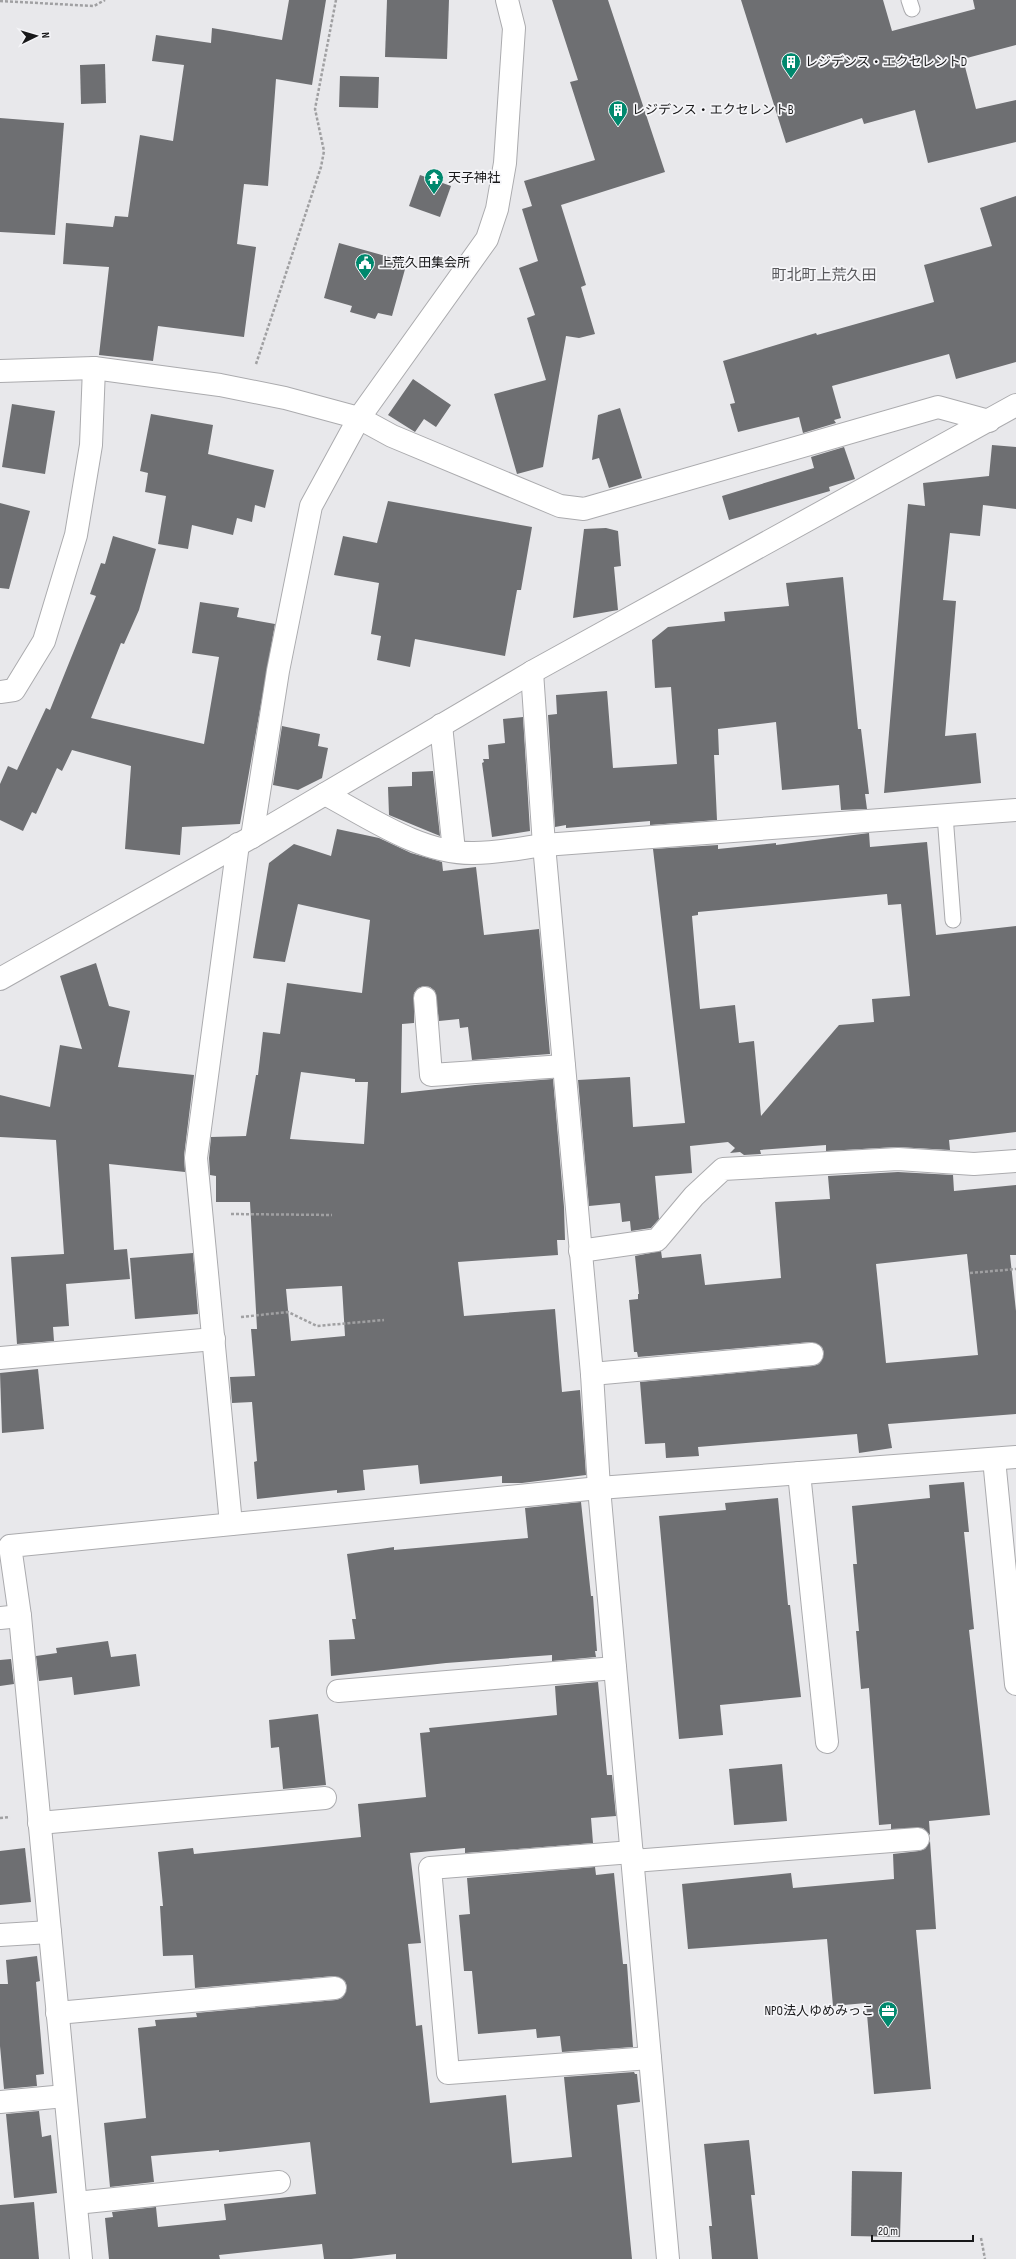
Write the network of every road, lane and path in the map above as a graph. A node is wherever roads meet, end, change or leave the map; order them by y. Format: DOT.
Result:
graph roads {
  1 [pos="105,0"];
  2 [pos="336,0"];
  3 [pos="507,0"];
  4 [pos="0,1"];
  5 [pos="94,368"];
  6 [pos="0,371"];
  7 [pos="248,390"];
  8 [pos="1016,405"];
  9 [pos="359,418"];
  10 [pos="989,421"];
  11 [pos="532,672"];
  12 [pos="0,692"];
  13 [pos="441,725"];
  14 [pos="325,794"];
  15 [pos="1016,810"];
  16 [pos="945,815"];
  17 [pos="245,841"];
  18 [pos="544,845"];
  19 [pos="454,851"];
  20 [pos="953,920"];
  21 [pos="0,978"];
  22 [pos="425,998"];
  23 [pos="564,1066"];
  24 [pos="1016,1161"];
  25 [pos="202,1214"];
  26 [pos="332,1215"];
  27 [pos="580,1250"];
  28 [pos="1016,1269"];
  29 [pos="970,1273"];
  30 [pos="384,1320"];
  31 [pos="213,1329"];
  32 [pos="812,1354"];
  33 [pos="0,1358"];
  34 [pos="592,1374"];
  35 [pos="1016,1457"];
  36 [pos="994,1459"];
  37 [pos="799,1473"];
  38 [pos="599,1488"];
  39 [pos="231,1524"];
  40 [pos="5,1540"];
  41 [pos="10,1617"];
  42 [pos="615,1668"];
  43 [pos="1016,1684"];
  44 [pos="338,1691"];
  45 [pos="827,1742"];
  46 [pos="325,1798"];
  47 [pos="39,1823"];
  48 [pos="918,1839"];
  49 [pos="632,1857"];
  50 [pos="50,1932"];
  51 [pos="0,1935"];
  52 [pos="335,1988"];
  53 [pos="57,2013"];
  54 [pos="650,2058"];
  55 [pos="65,2096"];
  56 [pos="0,2102"];
  57 [pos="279,2182"];
  58 [pos="76,2203"];
  59 [pos="982,2238"];
  60 [pos="81,2259"];
  61 [pos="668,2259"];
  62 [pos="985,2259"];
  1 -- 4 [label="path"];
  2 -- 7 [label="path"];
  3 -- 9 [label="street"];
  5 -- 6 [label="street"];
  5 -- 7 [label="street"];
  5 -- 12 [label="street"];
  7 -- 9 [label="street"];
  8 -- 10 [label="street"];
  9 -- 10 [label="street"];
  9 -- 17 [label="street"];
  10 -- 11 [label="street"];
  11 -- 13 [label="street"];
  11 -- 18 [label="street"];
  13 -- 14 [label="street"];
  13 -- 19 [label="street"];
  14 -- 17 [label="street"];
  14 -- 19 [label="street"];
  15 -- 16 [label="street"];
  16 -- 18 [label="street"];
  16 -- 20 [label="lane"];
  17 -- 21 [label="street"];
  17 -- 25 [label="street"];
  18 -- 19 [label="street"];
  18 -- 23 [label="street"];
  22 -- 23 [label="street"];
  23 -- 27 [label="street"];
  24 -- 27 [label="street"];
  25 -- 26 [label="path"];
  25 -- 31 [label="street"];
  27 -- 34 [label="street"];
  28 -- 29 [label="path"];
  30 -- 31 [label="path"];
  31 -- 33 [label="street"];
  31 -- 39 [label="street"];
  32 -- 34 [label="street"];
  34 -- 38 [label="street"];
  35 -- 36 [label="street"];
  36 -- 37 [label="street"];
  36 -- 43 [label="street"];
  37 -- 38 [label="street"];
  37 -- 45 [label="street"];
  38 -- 39 [label="street"];
  38 -- 42 [label="street"];
  39 -- 40 [label="street"];
  40 -- 41 [label="street"];
  41 -- 47 [label="street"];
  42 -- 44 [label="street"];
  42 -- 49 [label="street"];
  46 -- 47 [label="street"];
  47 -- 50 [label="street"];
  48 -- 49 [label="street"];
  49 -- 54 [label="street"];
  49 -- 54 [label="street"];
  50 -- 51 [label="street"];
  50 -- 53 [label="street"];
  52 -- 53 [label="street"];
  53 -- 55 [label="street"];
  54 -- 61 [label="street"];
  55 -- 56 [label="street"];
  55 -- 58 [label="street"];
  57 -- 58 [label="street"];
  58 -- 60 [label="street"];
  59 -- 62 [label="path"];
}
